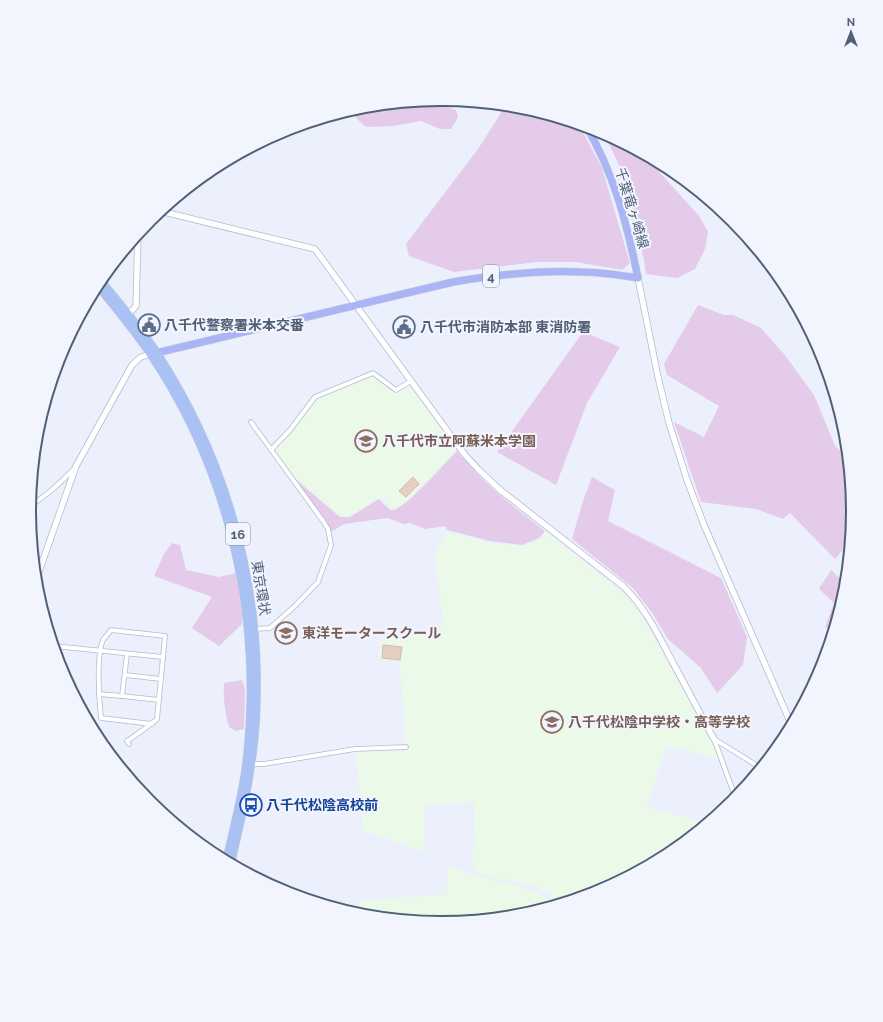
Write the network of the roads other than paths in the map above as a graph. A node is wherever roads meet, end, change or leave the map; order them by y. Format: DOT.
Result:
graph roads {
  1 [pos="590,134"];
  2 [pos="167,213"];
  3 [pos="138,243"];
  4 [pos="638,278"];
  5 [pos="105,285"];
  6 [pos="101,290"];
  7 [pos="356,305"];
  8 [pos="129,314"];
  9 [pos="154,353"];
  10 [pos="412,381"];
  11 [pos="251,422"];
  12 [pos="271,450"];
  13 [pos="76,466"];
  14 [pos="36,503"];
  15 [pos="40,569"];
  16 [pos="255,629"];
  17 [pos="60,647"];
  18 [pos="100,651"];
  19 [pos="127,654"];
  20 [pos="163,657"];
  21 [pos="124,675"];
  22 [pos="161,679"];
  23 [pos="99,694"];
  24 [pos="122,696"];
  25 [pos="160,700"];
  26 [pos="789,720"];
  27 [pos="152,724"];
  28 [pos="714,739"];
  29 [pos="129,744"];
  30 [pos="406,747"];
  31 [pos="249,764"];
  32 [pos="757,765"];
  33 [pos="733,792"];
  34 [pos="227,855"];
  35 [pos="232,858"];
  1 -- 4 [label="main road, 千葉竜ヶ崎線"];
  2 -- 7 [label="street"];
  3 -- 8 [label="street"];
  4 -- 7 [label="main road, 4"];
  4 -- 26 [label="street"];
  5 -- 8 [label="highway, 東京環状 / 16"];
  6 -- 9 [label="highway, 東京環状 / 16"];
  7 -- 9 [label="main road, 4"];
  7 -- 10 [label="street"];
  8 -- 9 [label="highway, 東京環状 / 16"];
  9 -- 13 [label="street"];
  9 -- 16 [label="highway, 東京環状 / 16"];
  9 -- 31 [label="highway, 東京環状 / 16"];
  10 -- 12 [label="street"];
  10 -- 28 [label="street"];
  11 -- 12 [label="street"];
  12 -- 16 [label="street"];
  13 -- 14 [label="street"];
  13 -- 15 [label="street"];
  16 -- 31 [label="highway, 東京環状 / 16"];
  17 -- 18 [label="street"];
  18 -- 19 [label="street"];
  18 -- 20 [label="street"];
  18 -- 23 [label="street"];
  19 -- 20 [label="street"];
  19 -- 21 [label="street"];
  20 -- 22 [label="street"];
  21 -- 22 [label="street"];
  21 -- 24 [label="street"];
  22 -- 25 [label="street"];
  23 -- 24 [label="street"];
  23 -- 27 [label="street"];
  24 -- 25 [label="street"];
  25 -- 27 [label="street"];
  27 -- 29 [label="street"];
  28 -- 32 [label="street"];
  28 -- 33 [label="street"];
  30 -- 31 [label="street"];
  31 -- 34 [label="highway, 東京環状 / 16"];
  31 -- 35 [label="highway, 東京環状 / 16"];
}
